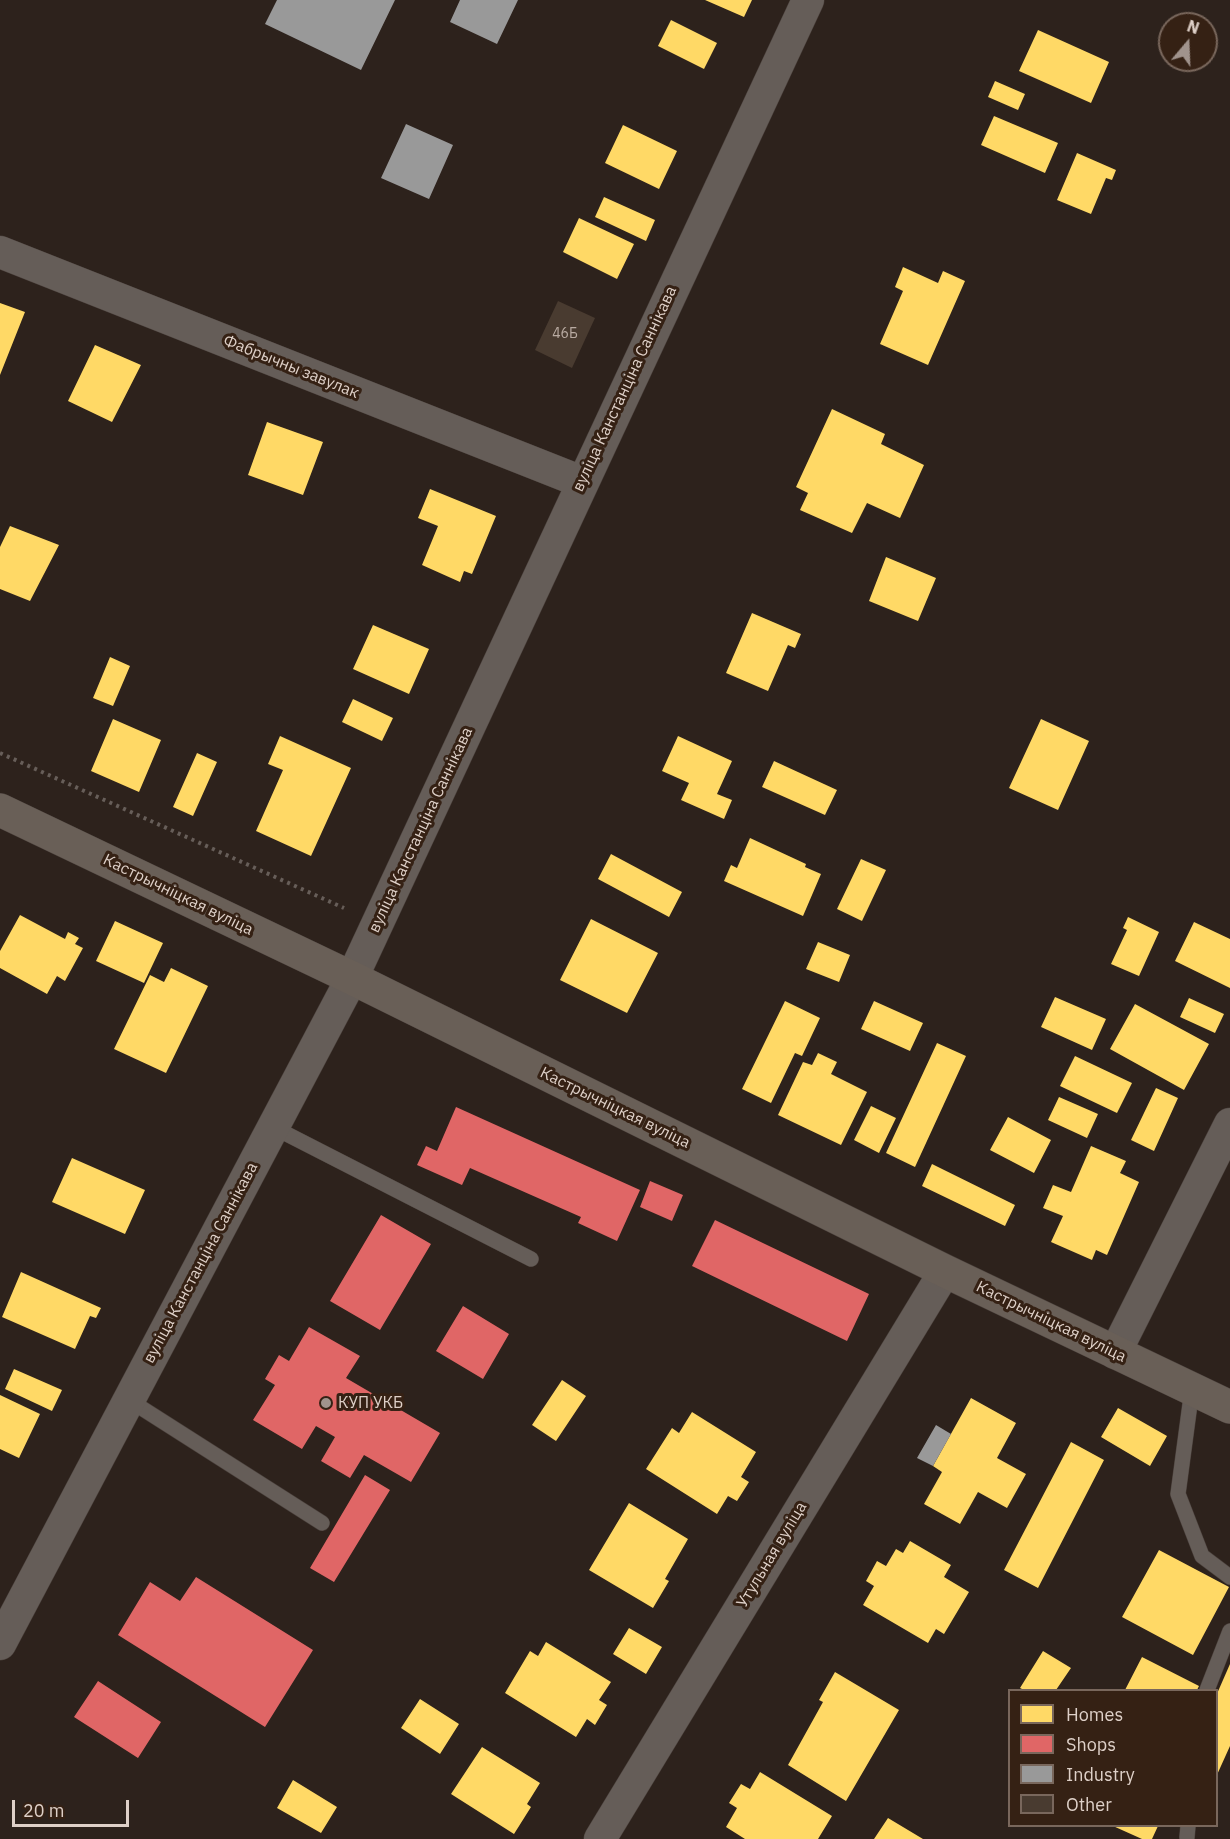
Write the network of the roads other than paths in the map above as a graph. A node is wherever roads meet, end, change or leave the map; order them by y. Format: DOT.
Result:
graph roads {
  1 [pos="808,0"];
  2 [pos="0,252"];
  3 [pos="582,482"];
  4 [pos="0,810"];
  5 [pos="352,978"];
  6 [pos="1230,1124"];
  7 [pos="273,1127"];
  8 [pos="531,1259"];
  9 [pos="945,1271"];
  10 [pos="1114,1353"];
  11 [pos="1192,1389"];
  12 [pos="129,1400"];
  13 [pos="1230,1407"];
  14 [pos="322,1523"];
  15 [pos="1230,1577"];
  16 [pos="1230,1631"];
  17 [pos="0,1644"];
  18 [pos="1207,1689"];
  19 [pos="600,1839"];
  1 -- 3 [label="street, вуліца Канстанціна Саннікава"];
  2 -- 3 [label="street, Фабрычны завулак"];
  3 -- 5 [label="street, вуліца Канстанціна Саннікава"];
  4 -- 5 [label="main road, Кастрычніцкая вуліца"];
  5 -- 7 [label="street, вуліца Канстанціна Саннікава"];
  5 -- 9 [label="main road, Кастрычніцкая вуліца"];
  6 -- 10 [label="street"];
  7 -- 8 [label="lane"];
  7 -- 12 [label="street, вуліца Канстанціна Саннікава"];
  9 -- 10 [label="main road, Кастрычніцкая вуліца"];
  9 -- 19 [label="street, Утульная вуліца"];
  10 -- 11 [label="main road, Кастрычніцкая вуліца"];
  11 -- 13 [label="main road, Кастрычніцкая вуліца"];
  11 -- 15 [label="lane"];
  12 -- 14 [label="lane"];
  12 -- 17 [label="street, вуліца Канстанціна Саннікава"];
  16 -- 18 [label="lane"];
}
